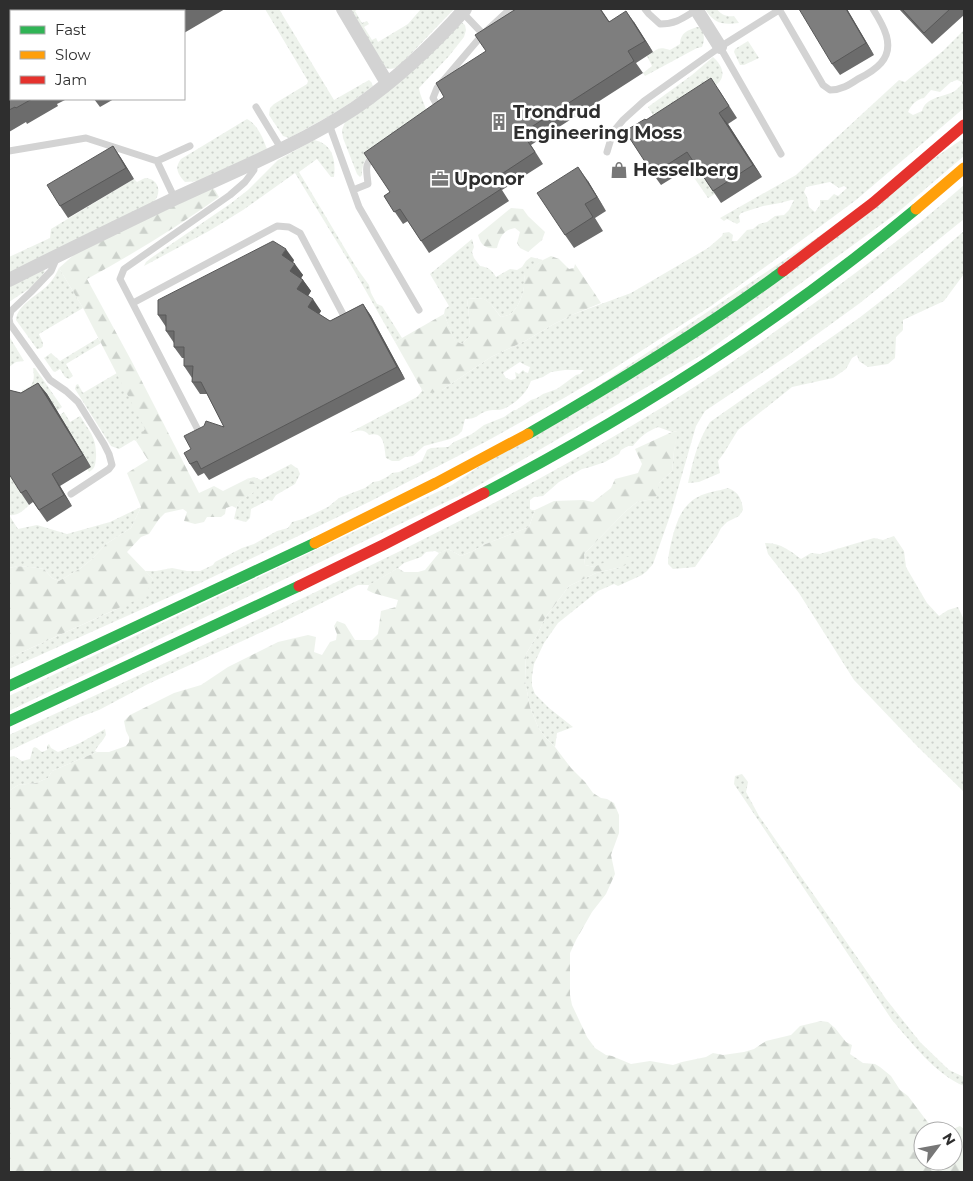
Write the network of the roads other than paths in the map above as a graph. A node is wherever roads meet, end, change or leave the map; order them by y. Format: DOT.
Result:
graph roads {
  1 [pos="343,9"];
  2 [pos="510,9"];
  3 [pos="645,9"];
  4 [pos="696,9"];
  5 [pos="779,9"];
  6 [pos="873,9"];
  7 [pos="463,11"];
  8 [pos="483,34"];
  9 [pos="720,47"];
  10 [pos="387,84"];
  11 [pos="256,107"];
  12 [pos="429,119"];
  13 [pos="329,123"];
  14 [pos="964,126"];
  15 [pos="190,146"];
  16 [pos="282,150"];
  17 [pos="383,150"];
  18 [pos="9,151"];
  19 [pos="606,152"];
  20 [pos="781,154"];
  21 [pos="156,161"];
  22 [pos="253,163"];
  23 [pos="964,168"];
  24 [pos="353,190"];
  25 [pos="175,199"];
  26 [pos="58,255"];
  27 [pos="9,280"];
  28 [pos="133,303"];
  29 [pos="420,310"];
  30 [pos="345,318"];
  31 [pos="198,428"];
  32 [pos="71,494"];
  33 [pos="9,686"];
  34 [pos="9,721"];
  1 -- 10 [label="street"];
  2 -- 8 [label="lane"];
  3 -- 4 [label="lane"];
  4 -- 9 [label="street"];
  5 -- 6 [label="lane"];
  5 -- 9 [label="lane"];
  7 -- 8 [label="lane"];
  7 -- 10 [label="street"];
  8 -- 12 [label="lane"];
  9 -- 19 [label="lane"];
  9 -- 20 [label="lane"];
  10 -- 13 [label="street"];
  11 -- 16 [label="lane"];
  13 -- 16 [label="street"];
  13 -- 24 [label="lane"];
  14 -- 33 [label="highway"];
  15 -- 21 [label="lane"];
  16 -- 22 [label="street"];
  17 -- 24 [label="lane"];
  18 -- 21 [label="lane"];
  21 -- 25 [label="lane"];
  22 -- 25 [label="street"];
  22 -- 28 [label="lane"];
  23 -- 34 [label="highway"];
  24 -- 29 [label="lane"];
  25 -- 26 [label="street"];
  26 -- 27 [label="street"];
  26 -- 32 [label="lane"];
  28 -- 30 [label="lane"];
  28 -- 31 [label="lane"];
}
